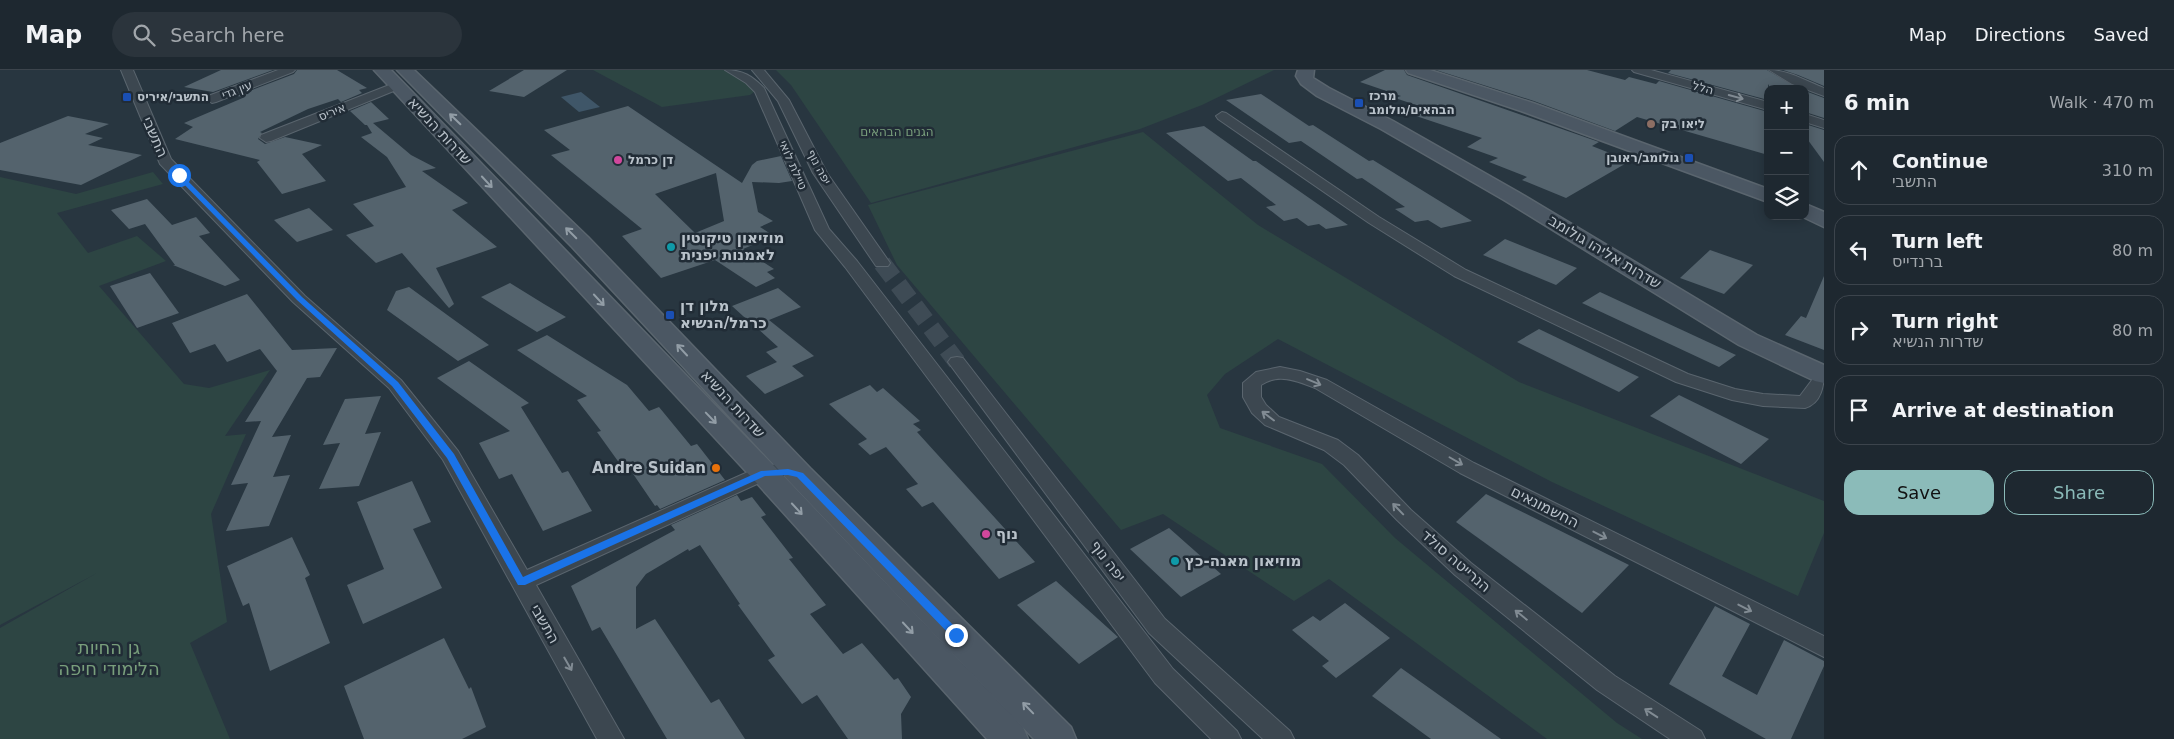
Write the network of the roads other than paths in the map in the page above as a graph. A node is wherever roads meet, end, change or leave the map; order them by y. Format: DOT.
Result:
graph roads {
  1 [pos="127,70"];
  2 [pos="289,70"];
  3 [pos="382,70"];
  4 [pos="731,70"];
  5 [pos="758,70"];
  6 [pos="1306,70"];
  7 [pos="1414,70"];
  8 [pos="1638,70"];
  9 [pos="1774,70"];
  10 [pos="1324,73"];
  11 [pos="401,78"];
  12 [pos="1824,92"];
  13 [pos="212,99"];
  14 [pos="1764,105"];
  15 [pos="1222,116"];
  16 [pos="1809,119"];
  17 [pos="1824,124"];
  18 [pos="1387,125"];
  19 [pos="266,138"];
  20 [pos="1764,195"];
  21 [pos="1809,211"];
  22 [pos="1809,212"];
  23 [pos="1824,216"];
  24 [pos="1824,221"];
  25 [pos="882,263"];
  26 [pos="957,362"];
  27 [pos="1266,374"];
  28 [pos="1824,376"];
  29 [pos="764,473"];
  30 [pos="800,475"];
  31 [pos="521,582"];
  32 [pos="1824,647"];
  33 [pos="611,739"];
  34 [pos="1010,739"];
  35 [pos="1058,739"];
  36 [pos="1228,739"];
  37 [pos="1281,739"];
  38 [pos="1692,739"];
  1 -- 31 [label="street, התשבי"];
  2 -- 13 [label="street, עין גדי"];
  3 -- 11 [label="street, שדרות הנשיא"];
  4 -- 36 [label="street, טיילת לואי"];
  5 -- 25 [label="street, יפה נוף"];
  6 -- 18 [label="street, שדרות אליהו גולומב"];
  7 -- 20 [label="street"];
  8 -- 14 [label="street, הלל, one-way"];
  9 -- 12 [label="street"];
  10 -- 18 [label="street, שדרות אליהו גולומב"];
  11 -- 19 [label="street, איריס"];
  11 -- 29 [label="street, שדרות הנשיא, one-way"];
  30 -- 11 [label="street, שדרות הנשיא, one-way"];
  15 -- 28 [label="street"];
  16 -- 17 [label="street"];
  18 -- 28 [label="street, שדרות אליהו גולומב"];
  21 -- 23 [label="street"];
  22 -- 24 [label="street"];
  26 -- 37 [label="street, יפה נוף"];
  27 -- 32 [label="street, החשמונאים, one-way"];
  38 -- 27 [label="street, הנרייטה סולד, one-way"];
  29 -- 30 [label="street"];
  29 -- 31 [label="street"];
  29 -- 34 [label="street, שדרות הנשיא, one-way"];
  35 -- 30 [label="street, שדרות הנשיא, one-way"];
  31 -- 33 [label="street, התשבי, one-way"];
}
